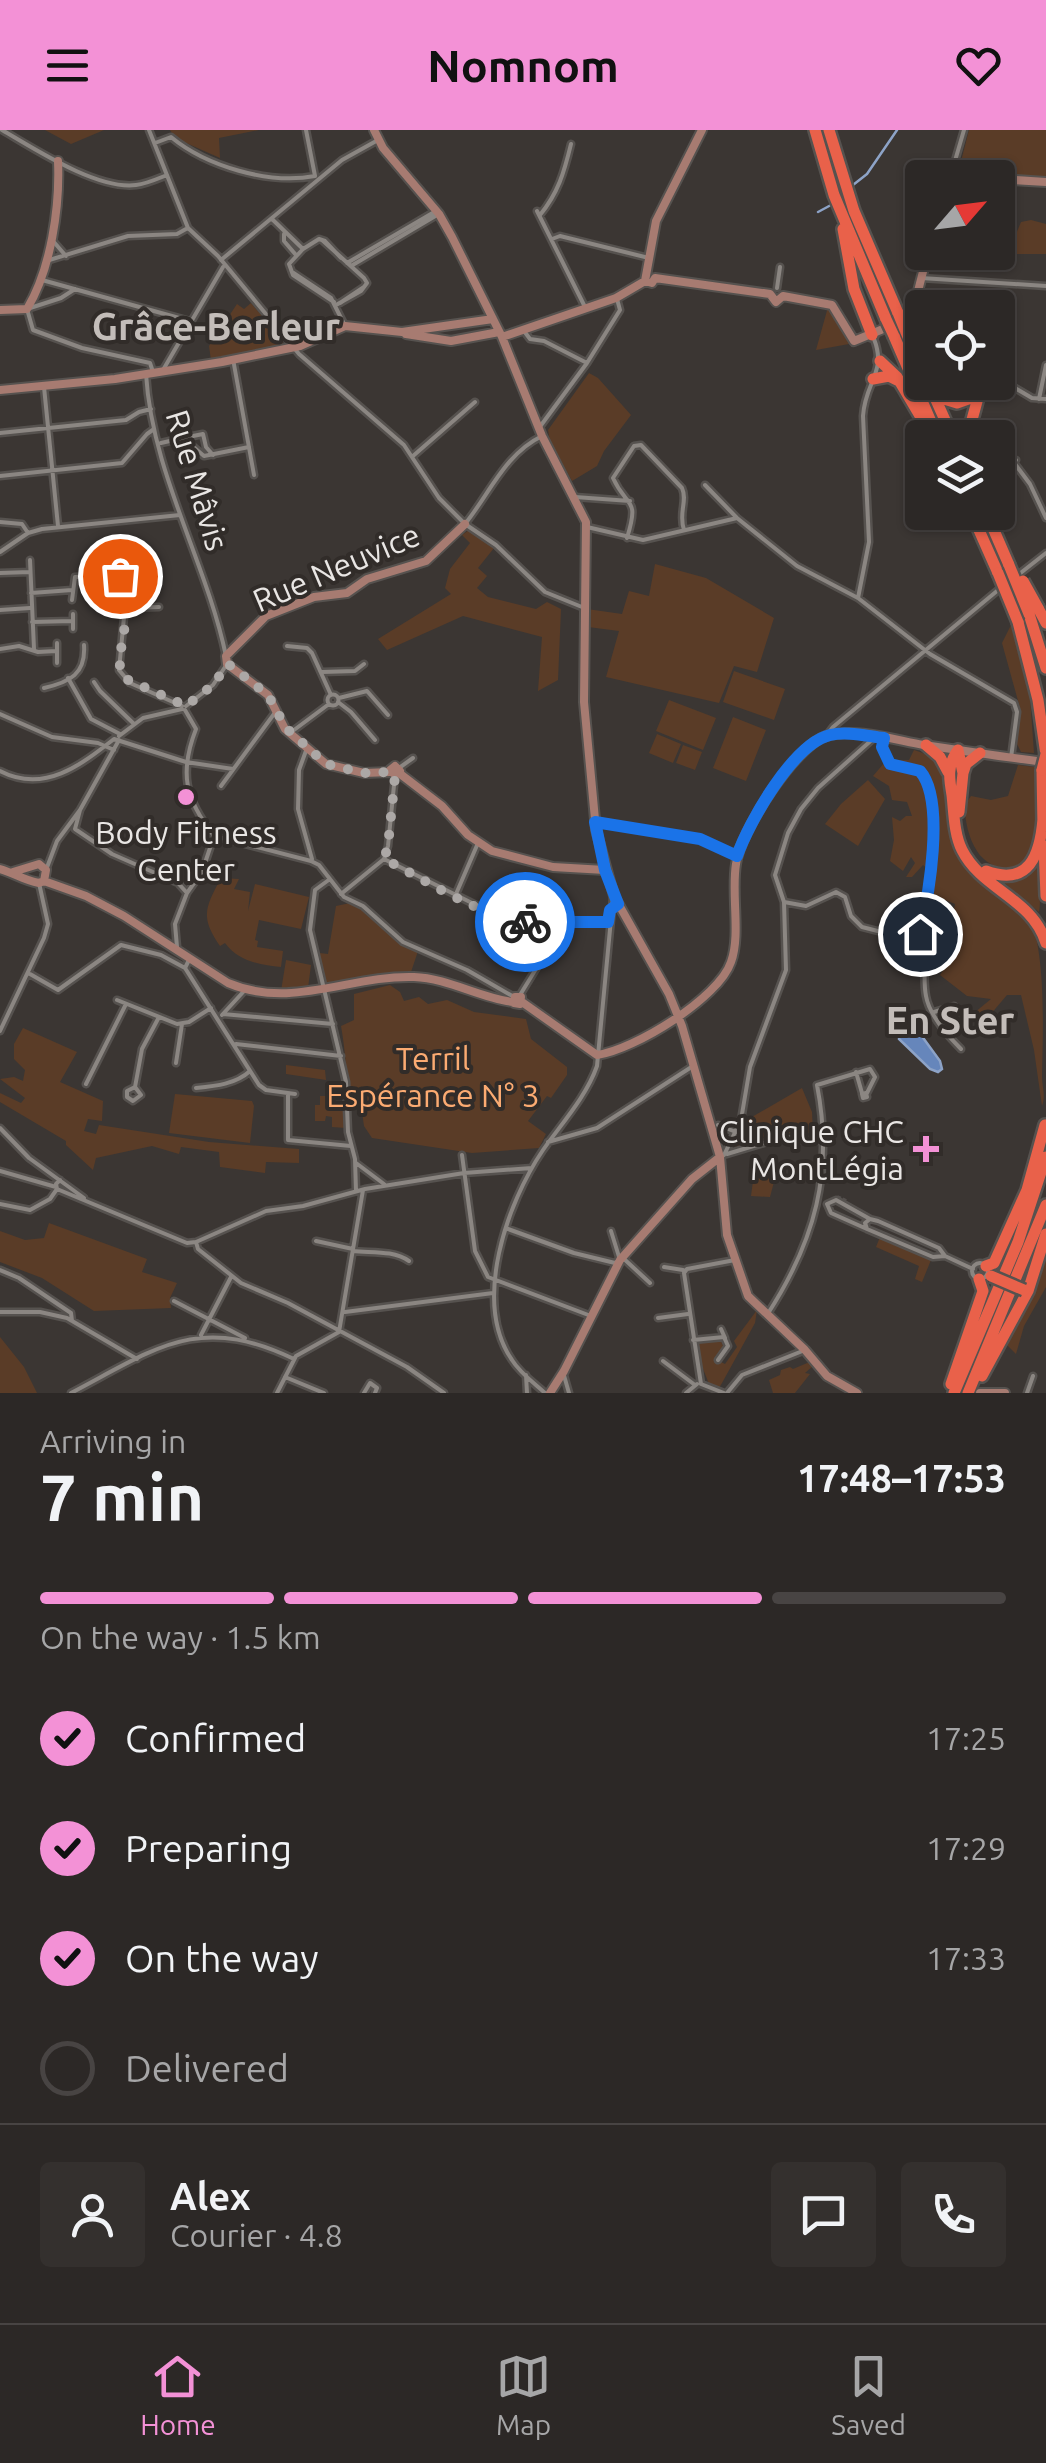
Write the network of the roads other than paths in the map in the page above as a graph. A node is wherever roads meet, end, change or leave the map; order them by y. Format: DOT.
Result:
graph roads {
  1 [pos="2,130"];
  2 [pos="149,130"];
  3 [pos="306,130"];
  4 [pos="374,130"];
  5 [pos="702,130"];
  6 [pos="815,130"];
  7 [pos="828,130"];
  8 [pos="964,130"];
  9 [pos="378,140"];
  10 [pos="154,143"];
  11 [pos="571,144"];
  12 [pos="955,160"];
  13 [pos="58,161"];
  14 [pos="167,176"];
  15 [pos="317,178"];
  16 [pos="1015,180"];
  17 [pos="1046,182"];
  18 [pos="437,212"];
  19 [pos="843,219"];
  20 [pos="272,220"];
  21 [pos="188,228"];
  22 [pos="284,234"];
  23 [pos="50,237"];
  24 [pos="552,240"];
  25 [pos="303,249"];
  26 [pos="296,255"];
  27 [pos="66,256"];
  28 [pos="650,258"];
  29 [pos="46,261"];
  30 [pos="223,263"];
  31 [pos="349,264"];
  32 [pos="780,268"];
  33 [pos="922,270"];
  34 [pos="650,277"];
  35 [pos="920,278"];
  36 [pos="42,280"];
  37 [pos="1046,286"];
  38 [pos="75,289"];
  39 [pos="918,290"];
  40 [pos="777,293"];
  41 [pos="616,298"];
  42 [pos="337,303"];
  43 [pos="586,308"];
  44 [pos="27,309"];
  45 [pos="0,310"];
  46 [pos="892,316"];
  47 [pos="493,318"];
  48 [pos="190,321"];
  49 [pos="905,321"];
  50 [pos="345,326"];
  51 [pos="524,331"];
  52 [pos="402,332"];
  53 [pos="899,333"];
  54 [pos="501,334"];
  55 [pos="872,336"];
  56 [pos="905,342"];
  57 [pos="293,348"];
  58 [pos="232,359"];
  59 [pos="166,360"];
  60 [pos="880,361"];
  61 [pos="587,363"];
  62 [pos="1046,365"];
  63 [pos="153,370"];
  64 [pos="872,378"];
  65 [pos="900,382"];
  66 [pos="44,387"];
  67 [pos="1015,388"];
  68 [pos="0,390"];
  69 [pos="1044,401"];
  70 [pos="475,402"];
  71 [pos="151,409"];
  72 [pos="924,420"];
  73 [pos="930,420"];
  74 [pos="48,428"];
  75 [pos="156,429"];
  76 [pos="540,432"];
  77 [pos="0,433"];
  78 [pos="196,435"];
  79 [pos="182,438"];
  80 [pos="159,444"];
  81 [pos="192,444"];
  82 [pos="248,447"];
  83 [pos="206,448"];
  84 [pos="198,450"];
  85 [pos="212,455"];
  86 [pos="415,458"];
  87 [pos="1015,465"];
  88 [pos="52,471"];
  89 [pos="254,475"];
  90 [pos="0,476"];
  91 [pos="705,485"];
  92 [pos="574,497"];
  93 [pos="630,501"];
  94 [pos="180,514"];
  95 [pos="738,518"];
  96 [pos="1046,518"];
  97 [pos="0,522"];
  98 [pos="465,524"];
  99 [pos="58,527"];
  100 [pos="587,527"];
  101 [pos="684,530"];
  102 [pos="983,530"];
  103 [pos="995,530"];
  104 [pos="28,533"];
  105 [pos="627,538"];
  106 [pos="106,549"];
  107 [pos="0,552"];
  108 [pos="1046,553"];
  109 [pos="30,560"];
  110 [pos="1007,567"];
  111 [pos="30,572"];
  112 [pos="0,573"];
  113 [pos="145,574"];
  114 [pos="102,576"];
  115 [pos="120,576"];
  116 [pos="72,590"];
  117 [pos="31,593"];
  118 [pos="858,598"];
  119 [pos="72,600"];
  120 [pos="159,607"];
  121 [pos="584,607"];
  122 [pos="32,608"];
  123 [pos="0,610"];
  124 [pos="120,612"];
  125 [pos="1038,612"];
  126 [pos="32,622"];
  127 [pos="1046,622"];
  128 [pos="73,629"];
  129 [pos="56,643"];
  130 [pos="84,645"];
  131 [pos="287,646"];
  132 [pos="0,648"];
  133 [pos="34,648"];
  134 [pos="56,650"];
  135 [pos="924,650"];
  136 [pos="227,660"];
  137 [pos="57,663"];
  138 [pos="364,664"];
  139 [pos="1046,668"];
  140 [pos="321,673"];
  141 [pos="68,678"];
  142 [pos="94,682"];
  143 [pos="44,688"];
  144 [pos="331,695"];
  145 [pos="338,700"];
  146 [pos="329,704"];
  147 [pos="184,708"];
  148 [pos="277,711"];
  149 [pos="0,714"];
  150 [pos="388,715"];
  151 [pos="133,723"];
  152 [pos="290,733"];
  153 [pos="827,736"];
  154 [pos="117,738"];
  155 [pos="375,740"];
  156 [pos="877,741"];
  157 [pos="106,746"];
  158 [pos="926,746"];
  159 [pos="307,748"];
  160 [pos="114,750"];
  161 [pos="958,750"];
  162 [pos="980,753"];
  163 [pos="413,758"];
  164 [pos="1012,758"];
  165 [pos="1045,760"];
  166 [pos="186,762"];
  167 [pos="233,770"];
  168 [pos="0,772"];
  169 [pos="396,772"];
  170 [pos="956,774"];
  171 [pos="221,786"];
  172 [pos="80,810"];
  173 [pos="1043,820"];
  174 [pos="595,822"];
  175 [pos="214,836"];
  176 [pos="478,844"];
  177 [pos="737,856"];
  178 [pos="384,859"];
  179 [pos="311,861"];
  180 [pos="43,867"];
  181 [pos="0,869"];
  182 [pos="605,870"];
  183 [pos="13,872"];
  184 [pos="330,879"];
  185 [pos="41,885"];
  186 [pos="188,894"];
  187 [pos="341,894"];
  188 [pos="455,895"];
  189 [pos="1046,896"];
  190 [pos="784,902"];
  191 [pos="614,903"];
  192 [pos="550,922"];
  193 [pos="608,922"];
  194 [pos="917,942"];
  195 [pos="1046,943"];
  196 [pos="175,948"];
  197 [pos="167,958"];
  198 [pos="195,961"];
  199 [pos="185,968"];
  200 [pos="30,974"];
  201 [pos="244,990"];
  202 [pos="324,990"];
  203 [pos="517,999"];
  204 [pos="117,1000"];
  205 [pos="126,1004"];
  206 [pos="954,1006"];
  207 [pos="211,1008"];
  208 [pos="934,1012"];
  209 [pos="221,1016"];
  210 [pos="679,1017"];
  211 [pos="160,1018"];
  212 [pos="182,1024"];
  213 [pos="333,1024"];
  214 [pos="0,1031"];
  215 [pos="235,1043"];
  216 [pos="249,1045"];
  217 [pos="961,1049"];
  218 [pos="600,1055"];
  219 [pos="242,1056"];
  220 [pos="340,1056"];
  221 [pos="176,1063"];
  222 [pos="694,1065"];
  223 [pos="250,1071"];
  224 [pos="856,1072"];
  225 [pos="86,1084"];
  226 [pos="135,1086"];
  227 [pos="196,1088"];
  228 [pos="1046,1123"];
  229 [pos="718,1125"];
  230 [pos="0,1128"];
  231 [pos="736,1132"];
  232 [pos="824,1141"];
  233 [pos="548,1142"];
  234 [pos="351,1148"];
  235 [pos="462,1156"];
  236 [pos="722,1156"];
  237 [pos="1046,1156"];
  238 [pos="356,1164"];
  239 [pos="532,1168"];
  240 [pos="0,1171"];
  241 [pos="464,1173"];
  242 [pos="1040,1178"];
  243 [pos="60,1180"];
  244 [pos="387,1186"];
  245 [pos="61,1188"];
  246 [pos="360,1191"];
  247 [pos="837,1197"];
  248 [pos="846,1201"];
  249 [pos="828,1203"];
  250 [pos="0,1204"];
  251 [pos="1046,1205"];
  252 [pos="868,1218"];
  253 [pos="508,1229"];
  254 [pos="867,1229"];
  255 [pos="610,1230"];
  256 [pos="1046,1234"];
  257 [pos="316,1241"];
  258 [pos="196,1242"];
  259 [pos="353,1250"];
  260 [pos="945,1256"];
  261 [pos="622,1259"];
  262 [pos="735,1260"];
  263 [pos="409,1261"];
  264 [pos="664,1268"];
  265 [pos="0,1270"];
  266 [pos="685,1271"];
  267 [pos="983,1273"];
  268 [pos="232,1277"];
  269 [pos="493,1280"];
  270 [pos="650,1283"];
  271 [pos="1026,1291"];
  272 [pos="493,1293"];
  273 [pos="174,1302"];
  274 [pos="0,1312"];
  275 [pos="345,1312"];
  276 [pos="690,1314"];
  277 [pos="767,1315"];
  278 [pos="591,1316"];
  279 [pos="658,1318"];
  280 [pos="210,1319"];
  281 [pos="72,1321"];
  282 [pos="721,1329"];
  283 [pos="339,1332"];
  284 [pos="201,1336"];
  285 [pos="725,1338"];
  286 [pos="248,1340"];
  287 [pos="693,1340"];
  288 [pos="805,1350"];
  289 [pos="137,1358"];
  290 [pos="294,1359"];
  291 [pos="718,1360"];
  292 [pos="662,1362"];
  293 [pos="563,1372"];
  294 [pos="526,1375"];
  295 [pos="1033,1376"];
  296 [pos="285,1377"];
  297 [pos="698,1384"];
  298 [pos="71,1393"];
  299 [pos="277,1393"];
  300 [pos="324,1393"];
  301 [pos="364,1393"];
  302 [pos="375,1393"];
  303 [pos="444,1393"];
  304 [pos="527,1393"];
  305 [pos="547,1393"];
  306 [pos="569,1393"];
  307 [pos="686,1393"];
  308 [pos="725,1393"];
  309 [pos="857,1393"];
  310 [pos="951,1393"];
  311 [pos="970,1393"];
  312 [pos="980,1393"];
  313 [pos="1006,1393"];
  314 [pos="1027,1393"];
  1 -- 13 [label="street"];
  2 -- 10 [label="street"];
  3 -- 15 [label="street"];
  4 -- 9 [label="street"];
  5 -- 28 [label="street"];
  6 -- 19 [label="highway"];
  7 -- 46 [label="highway"];
  8 -- 12 [label="street"];
  9 -- 15 [label="street"];
  9 -- 18 [label="street"];
  10 -- 14 [label="street"];
  10 -- 15 [label="street"];
  11 -- 24 [label="street"];
  13 -- 14 [label="street"];
  13 -- 23 [label="street"];
  14 -- 21 [label="street"];
  15 -- 20 [label="street"];
  16 -- 17 [label="street"];
  18 -- 31 [label="street"];
  18 -- 47 [label="street"];
  19 -- 46 [label="highway"];
  19 -- 55 [label="highway"];
  20 -- 22 [label="street"];
  20 -- 30 [label="street"];
  21 -- 27 [label="street"];
  21 -- 30 [label="street"];
  22 -- 25 [label="street"];
  22 -- 26 [label="street"];
  23 -- 27 [label="street"];
  23 -- 29 [label="street"];
  24 -- 28 [label="street"];
  24 -- 43 [label="street"];
  25 -- 26 [label="street"];
  25 -- 31 [label="street"];
  26 -- 42 [label="street"];
  27 -- 29 [label="street"];
  28 -- 34 [label="street"];
  29 -- 36 [label="street"];
  30 -- 48 [label="street"];
  30 -- 57 [label="street"];
  31 -- 42 [label="street"];
  32 -- 40 [label="street"];
  33 -- 35 [label="street"];
  34 -- 40 [label="street"];
  34 -- 41 [label="street"];
  35 -- 37 [label="street"];
  35 -- 39 [label="street"];
  36 -- 38 [label="street"];
  36 -- 44 [label="street"];
  38 -- 44 [label="street"];
  38 -- 48 [label="street"];
  40 -- 55 [label="street"];
  41 -- 43 [label="street"];
  41 -- 61 [label="street"];
  42 -- 50 [label="street"];
  43 -- 51 [label="street"];
  44 -- 45 [label="street"];
  44 -- 63 [label="street"];
  46 -- 53 [label="highway, bridge"];
  47 -- 52 [label="street"];
  47 -- 54 [label="street"];
  48 -- 59 [label="street"];
  49 -- 55 [label="street"];
  50 -- 52 [label="street"];
  50 -- 57 [label="street"];
  51 -- 54 [label="street"];
  51 -- 61 [label="street"];
  52 -- 54 [label="street"];
  53 -- 56 [label="highway"];
  53 -- 73 [label="highway"];
  54 -- 76 [label="street"];
  55 -- 60 [label="street"];
  57 -- 58 [label="street"];
  57 -- 86 [label="street"];
  58 -- 63 [label="street"];
  58 -- 82 [label="street"];
  59 -- 63 [label="street"];
  59 -- 63 [label="street"];
  60 -- 64 [label="street"];
  60 -- 65 [label="highway"];
  61 -- 76 [label="street"];
  62 -- 69 [label="street"];
  63 -- 66 [label="street"];
  63 -- 71 [label="street, Rue Mâvis"];
  64 -- 65 [label="highway"];
  64 -- 118 [label="street"];
  65 -- 72 [label="highway"];
  66 -- 68 [label="street"];
  66 -- 74 [label="street"];
  67 -- 69 [label="street"];
  70 -- 86 [label="street"];
  71 -- 74 [label="street"];
  71 -- 75 [label="street, Rue Mâvis"];
  74 -- 77 [label="street"];
  74 -- 88 [label="street"];
  75 -- 80 [label="street, Rue Mâvis"];
  75 -- 88 [label="street"];
  76 -- 92 [label="street"];
  76 -- 98 [label="street"];
  78 -- 79 [label="street"];
  78 -- 81 [label="street"];
  78 -- 83 [label="street"];
  79 -- 80 [label="street"];
  79 -- 81 [label="street"];
  80 -- 94 [label="street, Rue Mâvis"];
  81 -- 84 [label="street"];
  82 -- 85 [label="street"];
  82 -- 89 [label="street"];
  83 -- 84 [label="street"];
  83 -- 85 [label="street"];
  84 -- 85 [label="street"];
  86 -- 98 [label="street"];
  87 -- 96 [label="street"];
  88 -- 90 [label="street"];
  88 -- 99 [label="street"];
  91 -- 95 [label="street"];
  92 -- 93 [label="street"];
  92 -- 100 [label="street"];
  93 -- 101 [label="street"];
  93 -- 105 [label="street"];
  94 -- 99 [label="street"];
  94 -- 136 [label="street, Rue Mâvis"];
  95 -- 101 [label="street"];
  95 -- 118 [label="street"];
  97 -- 104 [label="street"];
  98 -- 121 [label="street"];
  98 -- 136 [label="street, Rue Neuvice"];
  99 -- 104 [label="street"];
  100 -- 105 [label="street"];
  100 -- 121 [label="street"];
  101 -- 105 [label="street"];
  102 -- 110 [label="highway"];
  103 -- 110 [label="highway"];
  104 -- 107 [label="street"];
  106 -- 114 [label="street"];
  108 -- 135 [label="street"];
  109 -- 111 [label="street"];
  110 -- 125 [label="highway, bridge"];
  110 -- 165 [label="highway, bridge"];
  111 -- 112 [label="street"];
  111 -- 117 [label="street"];
  113 -- 115 [label="street"];
  114 -- 115 [label="street"];
  114 -- 116 [label="street"];
  115 -- 124 [label="street"];
  116 -- 117 [label="street"];
  116 -- 119 [label="street"];
  117 -- 122 [label="street"];
  118 -- 135 [label="street"];
  120 -- 124 [label="street"];
  121 -- 174 [label="street"];
  122 -- 123 [label="street"];
  122 -- 126 [label="street"];
  124 -- 147 [label="street"];
  125 -- 127 [label="highway"];
  125 -- 139 [label="highway"];
  126 -- 128 [label="street"];
  126 -- 133 [label="street"];
  129 -- 134 [label="street"];
  130 -- 141 [label="street"];
  131 -- 140 [label="street"];
  132 -- 133 [label="street"];
  133 -- 134 [label="street"];
  134 -- 137 [label="street"];
  135 -- 153 [label="street"];
  135 -- 164 [label="street"];
  136 -- 147 [label="street"];
  136 -- 148 [label="street"];
  138 -- 140 [label="street"];
  140 -- 144 [label="street"];
  141 -- 143 [label="street"];
  141 -- 154 [label="street"];
  142 -- 151 [label="street"];
  144 -- 145 [label="street"];
  144 -- 146 [label="street"];
  145 -- 146 [label="street"];
  145 -- 150 [label="street"];
  145 -- 155 [label="street"];
  146 -- 152 [label="street"];
  147 -- 151 [label="street"];
  147 -- 166 [label="street"];
  148 -- 152 [label="street"];
  148 -- 167 [label="street"];
  149 -- 157 [label="street"];
  151 -- 154 [label="street"];
  152 -- 159 [label="street"];
  153 -- 156 [label="street"];
  153 -- 177 [label="street"];
  154 -- 157 [label="street"];
  154 -- 160 [label="street"];
  154 -- 166 [label="street"];
  156 -- 158 [label="street"];
  156 -- 190 [label="street"];
  156 -- 194 [label="street"];
  157 -- 160 [label="street"];
  157 -- 168 [label="street"];
  158 -- 161 [label="street"];
  158 -- 170 [label="highway"];
  159 -- 169 [label="street"];
  159 -- 179 [label="street"];
  160 -- 172 [label="street"];
  161 -- 162 [label="street"];
  161 -- 170 [label="highway"];
  162 -- 164 [label="street"];
  162 -- 170 [label="highway"];
  163 -- 169 [label="street"];
  164 -- 165 [label="street"];
  165 -- 173 [label="highway"];
  166 -- 167 [label="street"];
  166 -- 175 [label="street"];
  167 -- 171 [label="street"];
  169 -- 176 [label="street"];
  169 -- 178 [label="street"];
  170 -- 173 [label="highway"];
  170 -- 195 [label="highway"];
  172 -- 180 [label="street"];
  172 -- 186 [label="street"];
  173 -- 189 [label="highway"];
  174 -- 177 [label="street"];
  174 -- 182 [label="street"];
  175 -- 179 [label="street"];
  175 -- 186 [label="street"];
  176 -- 182 [label="street"];
  176 -- 188 [label="street"];
  177 -- 210 [label="street"];
  178 -- 187 [label="street"];
  178 -- 188 [label="street"];
  179 -- 184 [label="street"];
  180 -- 183 [label="street"];
  180 -- 185 [label="street"];
  181 -- 183 [label="street"];
  182 -- 191 [label="street"];
  183 -- 185 [label="street"];
  184 -- 187 [label="street"];
  184 -- 202 [label="street"];
  185 -- 196 [label="street"];
  185 -- 200 [label="street"];
  186 -- 196 [label="street"];
  187 -- 203 [label="street"];
  188 -- 192 [label="street"];
  190 -- 194 [label="street"];
  190 -- 231 [label="street"];
  191 -- 193 [label="street"];
  191 -- 210 [label="street"];
  192 -- 193 [label="street"];
  192 -- 203 [label="street"];
  193 -- 218 [label="street"];
  194 -- 208 [label="street"];
  196 -- 197 [label="street"];
  196 -- 198 [label="street"];
  197 -- 199 [label="street"];
  197 -- 200 [label="street"];
  198 -- 199 [label="street"];
  198 -- 201 [label="street"];
  199 -- 207 [label="street"];
  200 -- 214 [label="street"];
  201 -- 202 [label="street"];
  201 -- 209 [label="street"];
  202 -- 203 [label="street"];
  202 -- 213 [label="street"];
  203 -- 218 [label="street"];
  204 -- 205 [label="street"];
  205 -- 211 [label="street"];
  205 -- 225 [label="street"];
  206 -- 208 [label="street"];
  207 -- 209 [label="street"];
  207 -- 212 [label="street"];
  208 -- 217 [label="street"];
  209 -- 213 [label="street"];
  209 -- 215 [label="street"];
  210 -- 218 [label="street"];
  210 -- 222 [label="street"];
  211 -- 212 [label="street"];
  211 -- 226 [label="street"];
  212 -- 221 [label="street"];
  213 -- 220 [label="street"];
  215 -- 216 [label="street"];
  215 -- 219 [label="street"];
  216 -- 219 [label="street"];
  216 -- 220 [label="street"];
  218 -- 233 [label="street"];
  219 -- 223 [label="street"];
  220 -- 234 [label="street"];
  222 -- 233 [label="street"];
  222 -- 236 [label="street"];
  223 -- 227 [label="street"];
  223 -- 234 [label="street"];
  224 -- 224 [label="street"];
  224 -- 232 [label="street"];
  226 -- 226 [label="street"];
  228 -- 242 [label="highway"];
  228 -- 267 [label="highway"];
  229 -- 231 [label="street"];
  230 -- 243 [label="street"];
  231 -- 236 [label="street"];
  232 -- 236 [label="street"];
  232 -- 277 [label="street"];
  233 -- 239 [label="street"];
  234 -- 238 [label="street"];
  235 -- 241 [label="street"];
  236 -- 261 [label="street"];
  236 -- 262 [label="street"];
  237 -- 242 [label="highway"];
  238 -- 244 [label="street"];
  238 -- 246 [label="street"];
  239 -- 241 [label="street"];
  239 -- 253 [label="street"];
  240 -- 245 [label="street"];
  241 -- 244 [label="street"];
  241 -- 269 [label="street"];
  242 -- 310 [label="highway"];
  243 -- 245 [label="street"];
  243 -- 245 [label="street"];
  244 -- 246 [label="street"];
  245 -- 250 [label="street"];
  245 -- 258 [label="street"];
  246 -- 258 [label="street"];
  246 -- 259 [label="street"];
  247 -- 249 [label="street"];
  248 -- 252 [label="street"];
  249 -- 252 [label="street"];
  249 -- 254 [label="street"];
  251 -- 311 [label="highway"];
  252 -- 254 [label="street"];
  252 -- 260 [label="street"];
  253 -- 261 [label="street"];
  253 -- 269 [label="street"];
  254 -- 260 [label="street"];
  255 -- 261 [label="street"];
  256 -- 271 [label="highway"];
  257 -- 259 [label="street"];
  258 -- 268 [label="street"];
  259 -- 263 [label="street"];
  259 -- 275 [label="street"];
  260 -- 267 [label="street"];
  261 -- 270 [label="street"];
  261 -- 278 [label="street"];
  262 -- 266 [label="street"];
  262 -- 277 [label="street"];
  264 -- 266 [label="street"];
  265 -- 281 [label="street"];
  266 -- 276 [label="street"];
  267 -- 271 [label="highway, bridge"];
  267 -- 310 [label="highway"];
  268 -- 280 [label="street"];
  268 -- 283 [label="street"];
  269 -- 272 [label="street"];
  269 -- 278 [label="street"];
  271 -- 311 [label="highway"];
  272 -- 275 [label="street"];
  272 -- 294 [label="street"];
  273 -- 280 [label="street"];
  274 -- 281 [label="street"];
  275 -- 283 [label="street"];
  276 -- 279 [label="street"];
  276 -- 287 [label="street"];
  277 -- 288 [label="street"];
  278 -- 293 [label="street"];
  280 -- 284 [label="street"];
  280 -- 286 [label="street"];
  281 -- 289 [label="street"];
  282 -- 285 [label="street"];
  283 -- 290 [label="street"];
  283 -- 303 [label="street"];
  284 -- 286 [label="street"];
  284 -- 289 [label="street"];
  285 -- 287 [label="street"];
  285 -- 291 [label="street"];
  286 -- 290 [label="street"];
  287 -- 297 [label="street"];
  288 -- 308 [label="street"];
  288 -- 309 [label="street"];
  289 -- 298 [label="street"];
  290 -- 296 [label="street"];
  292 -- 297 [label="street"];
  293 -- 305 [label="street"];
  293 -- 306 [label="street"];
  294 -- 304 [label="street"];
  294 -- 305 [label="street"];
  295 -- 314 [label="street"];
  296 -- 299 [label="street"];
  296 -- 300 [label="street"];
  297 -- 307 [label="street"];
  297 -- 308 [label="street"];
  301 -- 302 [label="street"];
  312 -- 313 [label="street"];
}
